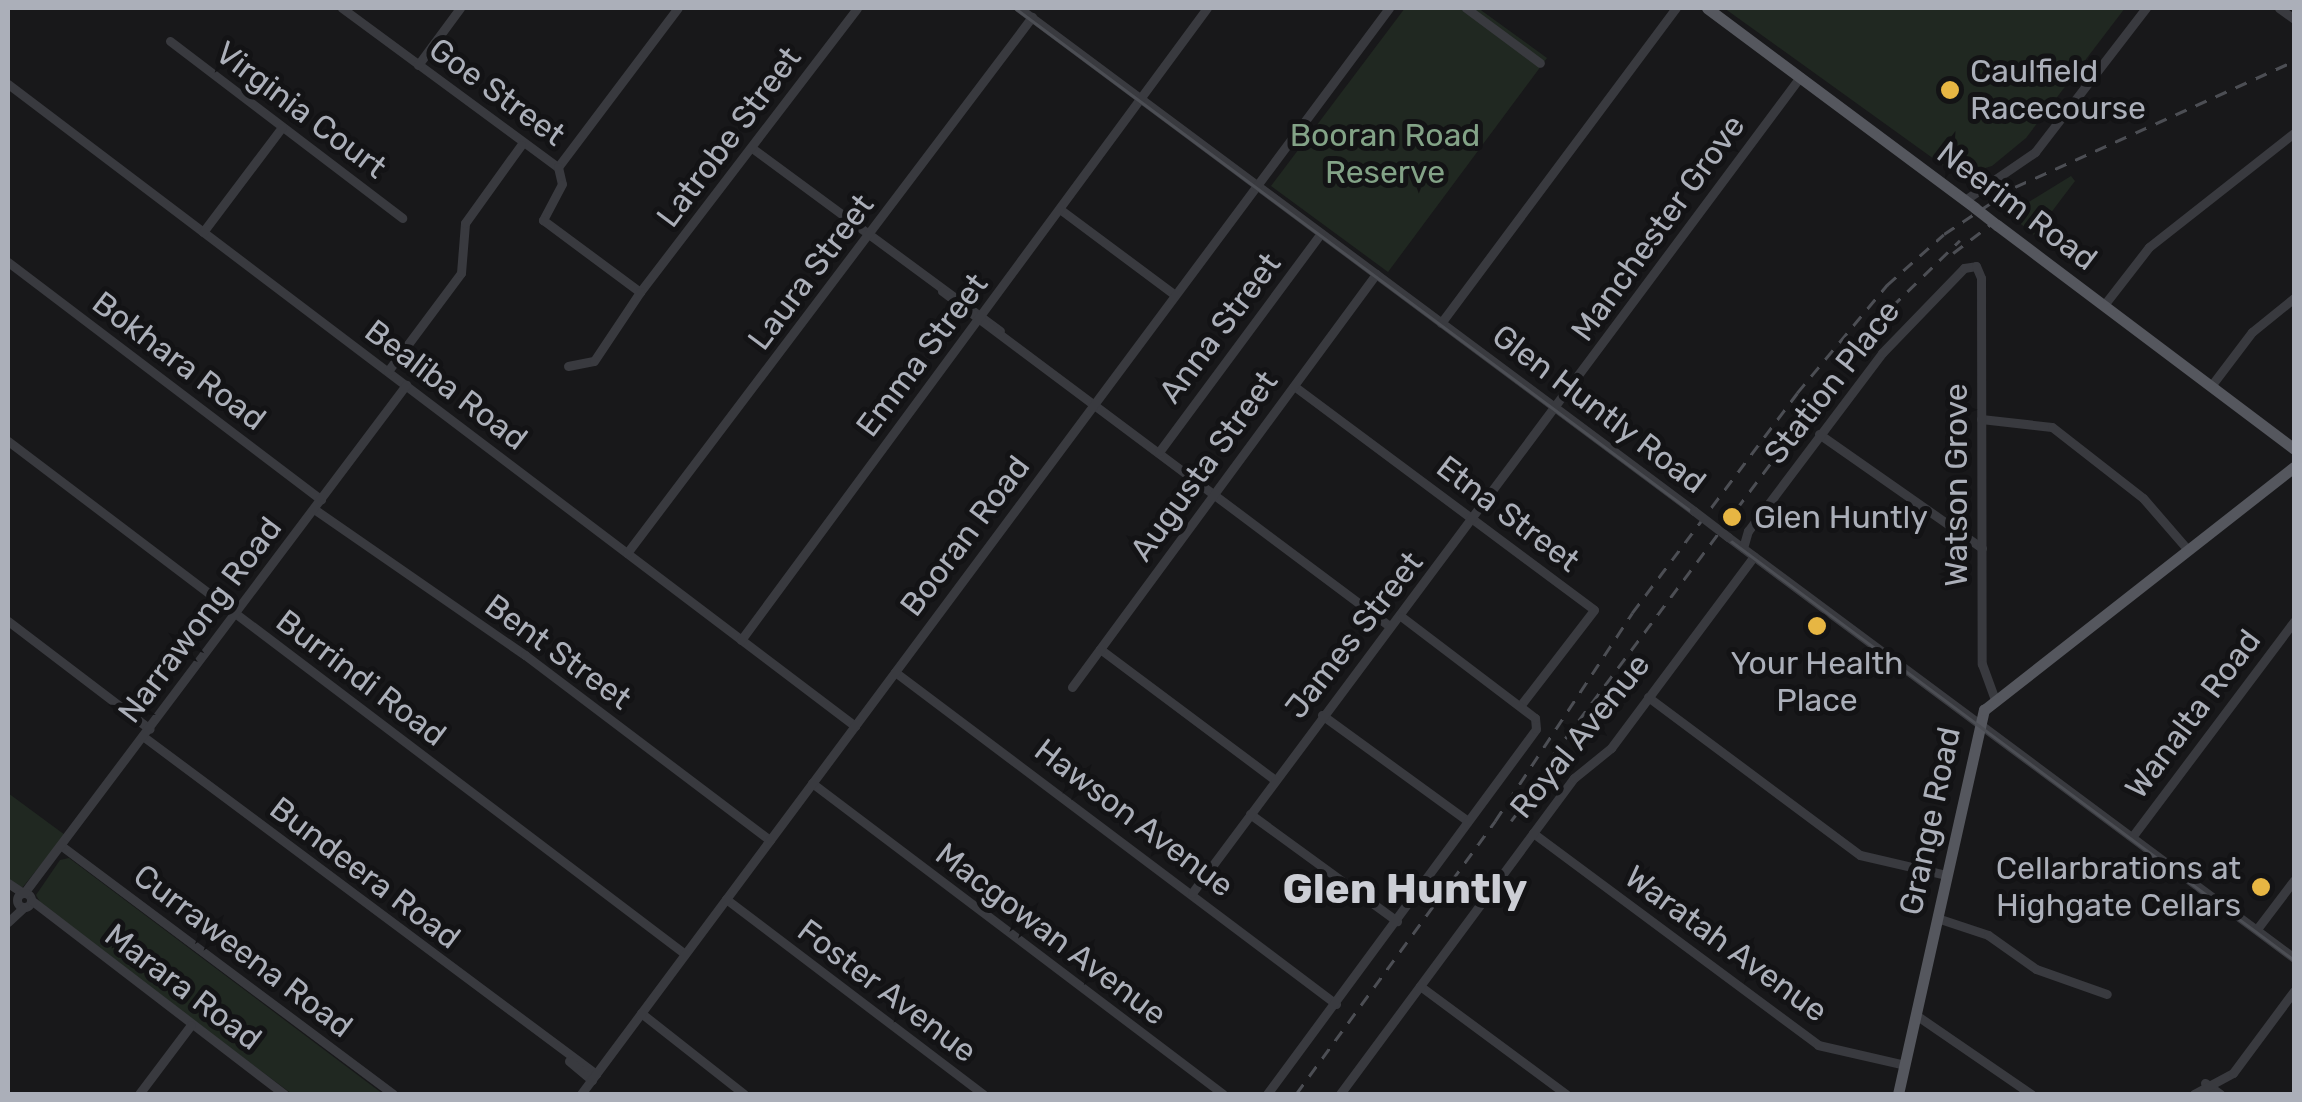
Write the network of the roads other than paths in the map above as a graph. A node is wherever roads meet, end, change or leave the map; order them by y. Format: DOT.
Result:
graph roads {
  1 [pos="342,8"];
  2 [pos="460,8"];
  3 [pos="678,8"];
  4 [pos="856,8"];
  5 [pos="1207,8"];
  6 [pos="1388,8"];
  7 [pos="1466,8"];
  8 [pos="1676,8"];
  9 [pos="1707,8"];
  10 [pos="2146,8"];
  11 [pos="2279,8"];
  12 [pos="1027,12"];
  13 [pos="2294,19"];
  14 [pos="170,42"];
  15 [pos="1540,62"];
  16 [pos="418,65"];
  17 [pos="1800,77"];
  18 [pos="8,84"];
  19 [pos="1141,99"];
  20 [pos="282,126"];
  21 [pos="2294,133"];
  22 [pos="521,145"];
  23 [pos="752,148"];
  24 [pos="558,167"];
  25 [pos="1257,185"];
  26 [pos="1970,204"];
  27 [pos="1060,210"];
  28 [pos="402,218"];
  29 [pos="203,232"];
  30 [pos="1321,233"];
  31 [pos="870,236"];
  32 [pos="8,262"];
  33 [pos="1978,268"];
  34 [pos="1376,274"];
  35 [pos="640,292"];
  36 [pos="1175,295"];
  37 [pos="2294,298"];
  38 [pos="2104,305"];
  39 [pos="980,319"];
  40 [pos="1441,323"];
  41 [pos="568,366"];
  42 [pos="388,372"];
  43 [pos="406,385"];
  44 [pos="1294,386"];
  45 [pos="2211,386"];
  46 [pos="1094,404"];
  47 [pos="1556,408"];
  48 [pos="1981,420"];
  49 [pos="1819,434"];
  50 [pos="8,441"];
  51 [pos="2294,448"];
  52 [pos="1159,452"];
  53 [pos="2294,467"];
  54 [pos="1215,493"];
  55 [pos="318,504"];
  56 [pos="1474,519"];
  57 [pos="1743,548"];
  58 [pos="1982,548"];
  59 [pos="2188,550"];
  60 [pos="627,554"];
  61 [pos="1754,556"];
  62 [pos="236,614"];
  63 [pos="1402,617"];
  64 [pos="8,621"];
  65 [pos="2294,622"];
  66 [pos="1388,625"];
  67 [pos="741,640"];
  68 [pos="1100,649"];
  69 [pos="897,670"];
  70 [pos="1072,687"];
  71 [pos="1648,697"];
  72 [pos="1995,700"];
  73 [pos="1520,706"];
  74 [pos="1322,716"];
  75 [pos="1979,723"];
  76 [pos="854,726"];
  77 [pos="147,733"];
  78 [pos="1275,780"];
  79 [pos="810,785"];
  80 [pos="1250,814"];
  81 [pos="1468,822"];
  82 [pos="1533,832"];
  83 [pos="2132,837"];
  84 [pos="770,840"];
  85 [pos="62,847"];
  86 [pos="1946,875"];
  87 [pos="2294,880"];
  88 [pos="8,883"];
  89 [pos="8,891"];
  90 [pos="1192,893"];
  91 [pos="24,900"];
  92 [pos="725,901"];
  93 [pos="1937,918"];
  94 [pos="8,921"];
  95 [pos="1397,921"];
  96 [pos="2257,930"];
  97 [pos="685,954"];
  98 [pos="2294,958"];
  99 [pos="1420,986"];
  100 [pos="2294,990"];
  101 [pos="2108,994"];
  102 [pos="1338,1001"];
  103 [pos="1916,1015"];
  104 [pos="639,1016"];
  105 [pos="191,1025"];
  106 [pos="1905,1065"];
  107 [pos="594,1077"];
  108 [pos="2205,1083"];
  109 [pos="139,1094"];
  110 [pos="284,1094"];
  111 [pos="393,1094"];
  112 [pos="581,1094"];
  113 [pos="744,1094"];
  114 [pos="983,1094"];
  115 [pos="1222,1094"];
  116 [pos="1267,1094"];
  117 [pos="1340,1094"];
  118 [pos="1566,1094"];
  119 [pos="1898,1094"];
  120 [pos="2031,1094"];
  121 [pos="2194,1094"];
  122 [pos="2220,1094"];
  1 -- 16 [label="street, Goe Street"];
  2 -- 16 [label="street"];
  3 -- 24 [label="street"];
  4 -- 23 [label="street, Latrobe Street"];
  5 -- 19 [label="street, Emma Street"];
  6 -- 25 [label="street, Booran Road"];
  7 -- 15 [label="street"];
  8 -- 40 [label="street"];
  9 -- 17 [label="main road, Neerim Road"];
  10 -- 26 [label="street"];
  11 -- 13 [label="street"];
  12 -- 19 [label="street, Glen Huntly Road"];
  12 -- 31 [label="street, Laura Street"];
  14 -- 20 [label="street, Virginia Court"];
  16 -- 22 [label="street, Goe Street"];
  17 -- 26 [label="main road, Neerim Road"];
  17 -- 47 [label="street, Manchester Grove"];
  18 -- 29 [label="street, Bealiba Road"];
  19 -- 25 [label="street, Glen Huntly Road"];
  19 -- 27 [label="street, Emma Street"];
  20 -- 28 [label="street, Virginia Court"];
  20 -- 29 [label="street"];
  21 -- 38 [label="street"];
  22 -- 24 [label="street, Goe Street"];
  22 -- 42 [label="street"];
  23 -- 31 [label="street"];
  23 -- 35 [label="street, Latrobe Street"];
  24 -- 35 [label="street, Goe Street"];
  25 -- 30 [label="street, Glen Huntly Road"];
  25 -- 36 [label="street, Booran Road"];
  26 -- 38 [label="main road, Neerim Road, bridge"];
  27 -- 36 [label="street"];
  27 -- 39 [label="street, Emma Street"];
  29 -- 42 [label="street, Bealiba Road"];
  30 -- 34 [label="street, Glen Huntly Road"];
  30 -- 52 [label="street, Anna Street"];
  31 -- 39 [label="street"];
  31 -- 60 [label="street, Laura Street"];
  32 -- 55 [label="street, Bokhara Road"];
  33 -- 48 [label="street, Watson Grove"];
  33 -- 49 [label="street, Station Place"];
  34 -- 40 [label="street, Glen Huntly Road"];
  34 -- 44 [label="street, Augusta Street"];
  35 -- 41 [label="street, Latrobe Street"];
  36 -- 46 [label="street, Booran Road"];
  37 -- 45 [label="street"];
  38 -- 45 [label="main road, Neerim Road"];
  39 -- 46 [label="street"];
  39 -- 67 [label="street, Emma Street"];
  40 -- 47 [label="street, Glen Huntly Road"];
  42 -- 43 [label="street, Bealiba Road"];
  43 -- 55 [label="street, Narrawong Road"];
  43 -- 60 [label="street, Bealiba Road"];
  44 -- 54 [label="street, Augusta Street"];
  44 -- 56 [label="street, Etna Street"];
  45 -- 51 [label="main road, Neerim Road"];
  46 -- 52 [label="street"];
  46 -- 69 [label="street, Booran Road"];
  47 -- 56 [label="street, James Street"];
  47 -- 57 [label="street, Glen Huntly Road, bridge"];
  48 -- 58 [label="street, Watson Grove"];
  48 -- 59 [label="street"];
  49 -- 57 [label="street, Station Place"];
  49 -- 58 [label="street"];
  50 -- 62 [label="street, Burrindi Road"];
  52 -- 54 [label="street"];
  53 -- 59 [label="main road, Grange Road"];
  54 -- 66 [label="street"];
  54 -- 68 [label="street, Augusta Street"];
  55 -- 62 [label="street, Narrawong Road"];
  55 -- 84 [label="street, Bent Street"];
  56 -- 63 [label="street, James Street"];
  56 -- 73 [label="street, Etna Street"];
  57 -- 61 [label="street, Glen Huntly Road"];
  58 -- 72 [label="street, Watson Grove"];
  59 -- 72 [label="main road, Grange Road"];
  60 -- 67 [label="street, Bealiba Road"];
  61 -- 71 [label="street, Royal Avenue"];
  61 -- 75 [label="street, Glen Huntly Road"];
  62 -- 77 [label="street, Narrawong Road"];
  62 -- 97 [label="street, Burrindi Road"];
  63 -- 66 [label="street, James Street"];
  63 -- 73 [label="street"];
  64 -- 77 [label="street, Bundeera Road"];
  65 -- 83 [label="street, Wanalta Road"];
  66 -- 74 [label="street, James Street"];
  67 -- 76 [label="street, Bealiba Road"];
  68 -- 70 [label="street, Augusta Street"];
  68 -- 78 [label="street"];
  69 -- 76 [label="street, Booran Road"];
  69 -- 90 [label="street, Hawson Avenue"];
  71 -- 82 [label="street, Royal Avenue"];
  71 -- 86 [label="street"];
  72 -- 75 [label="main road, Grange Road"];
  73 -- 81 [label="street"];
  74 -- 78 [label="street, James Street"];
  74 -- 81 [label="street"];
  75 -- 83 [label="street, Glen Huntly Road"];
  75 -- 86 [label="main road, Grange Road"];
  76 -- 79 [label="street, Booran Road"];
  77 -- 85 [label="street, Narrawong Road"];
  77 -- 107 [label="street, Bundeera Road"];
  78 -- 80 [label="street, James Street"];
  79 -- 84 [label="street, Booran Road"];
  79 -- 115 [label="street, Macgowan Avenue"];
  80 -- 90 [label="street, James Street"];
  80 -- 95 [label="street"];
  81 -- 95 [label="street"];
  82 -- 99 [label="street, Royal Avenue"];
  82 -- 106 [label="street, Waratah Avenue"];
  83 -- 96 [label="street, Glen Huntly Road"];
  84 -- 92 [label="street, Booran Road"];
  85 -- 91 [label="street, Narrawong Road"];
  85 -- 111 [label="street, Curraweena Road"];
  86 -- 93 [label="main road, Grange Road"];
  87 -- 96 [label="street"];
  88 -- 91 [label="street, Marara Road"];
  89 -- 91 [label="street, Marara Road"];
  90 -- 102 [label="street, Hawson Avenue"];
  91 -- 94 [label="street, Narrawong Road"];
  91 -- 105 [label="street, Marara Road"];
  92 -- 97 [label="street, Booran Road"];
  92 -- 114 [label="street, Foster Avenue"];
  93 -- 101 [label="street"];
  93 -- 103 [label="main road, Grange Road"];
  95 -- 102 [label="street"];
  96 -- 98 [label="street, Glen Huntly Road"];
  97 -- 104 [label="street, Booran Road"];
  99 -- 117 [label="street, Royal Avenue"];
  99 -- 118 [label="street"];
  100 -- 108 [label="street"];
  102 -- 116 [label="street"];
  103 -- 106 [label="main road, Grange Road"];
  103 -- 120 [label="street"];
  104 -- 107 [label="street, Booran Road"];
  104 -- 113 [label="street"];
  105 -- 109 [label="street"];
  105 -- 110 [label="street, Marara Road"];
  106 -- 119 [label="main road, Grange Road"];
  107 -- 112 [label="street, Booran Road"];
  108 -- 121 [label="street"];
  108 -- 122 [label="street"];
}
